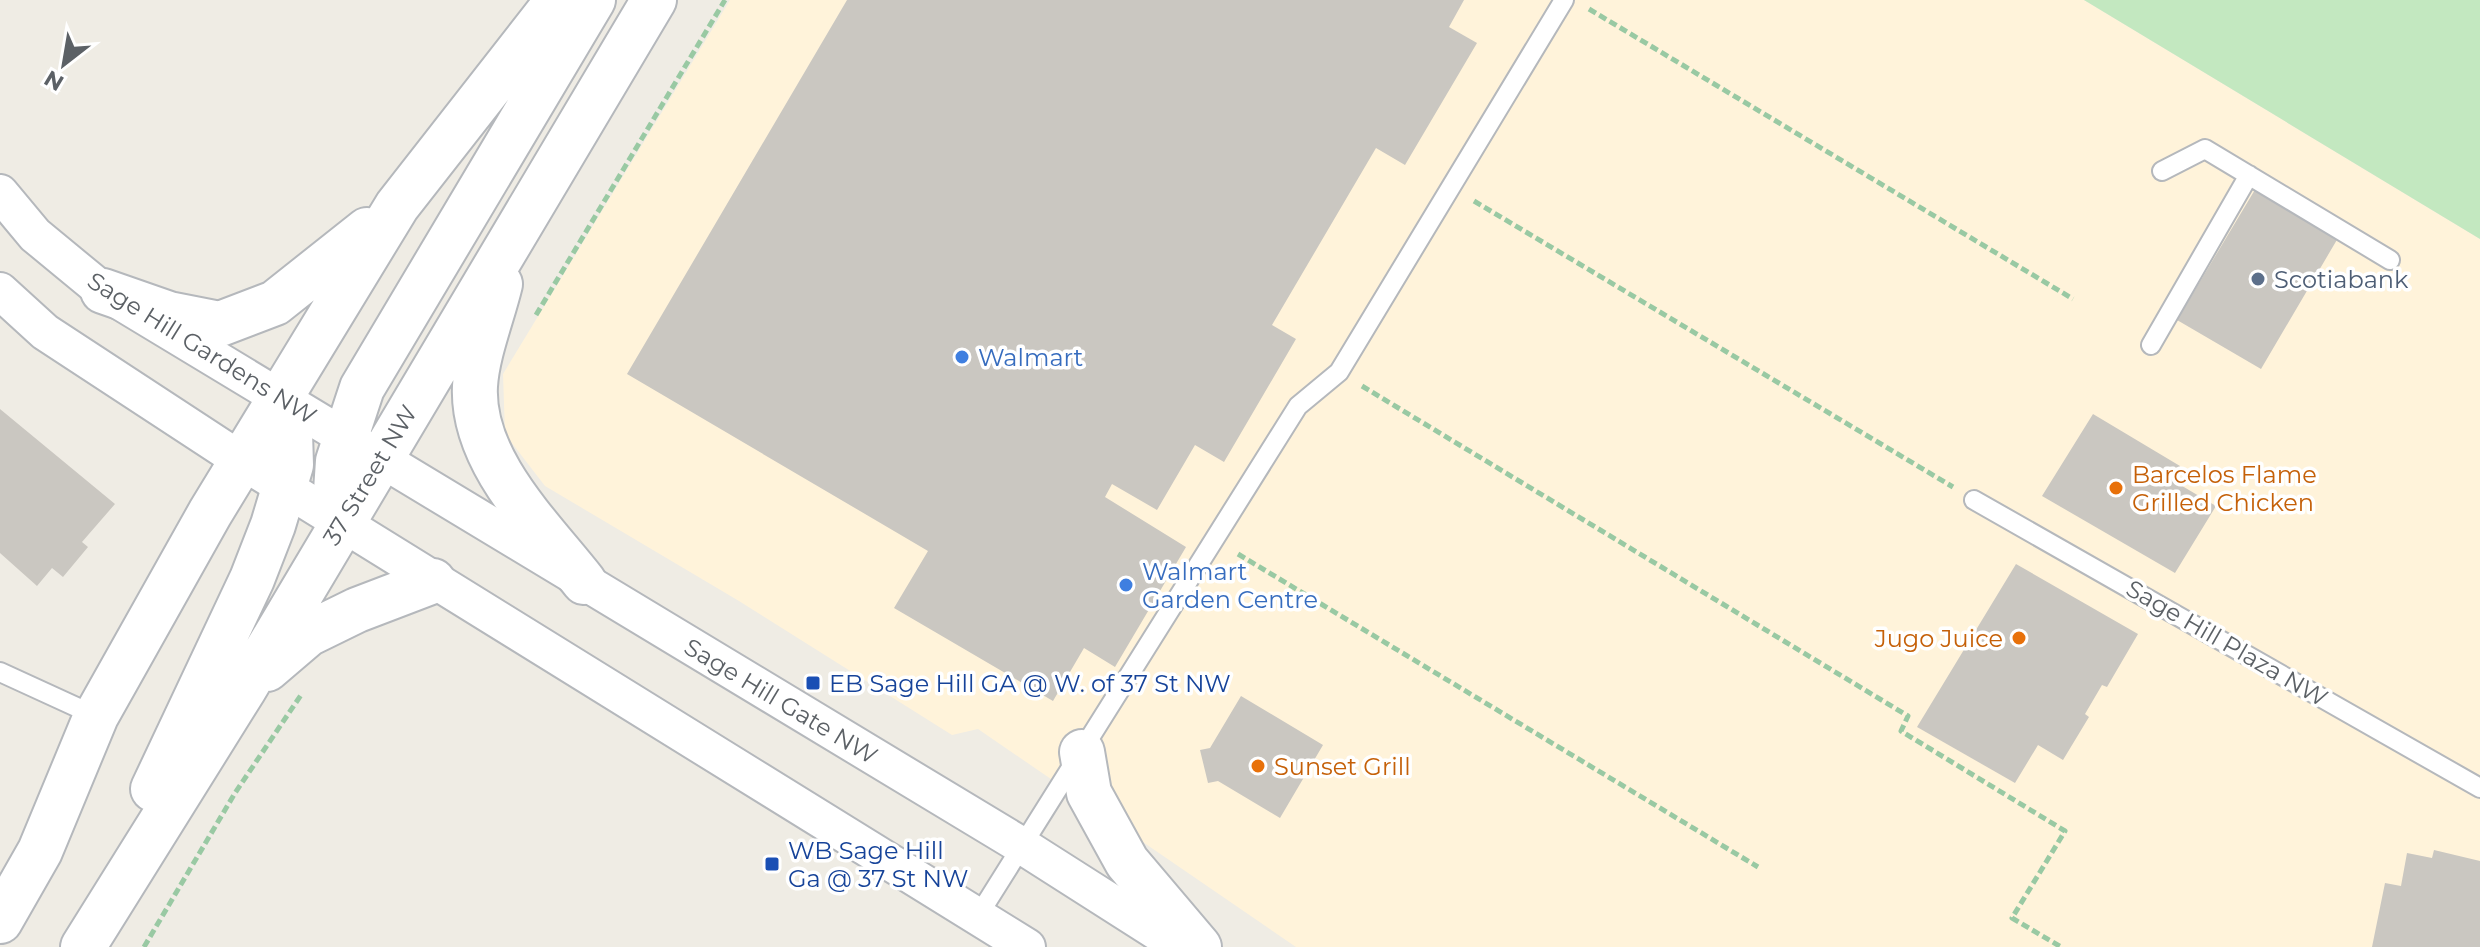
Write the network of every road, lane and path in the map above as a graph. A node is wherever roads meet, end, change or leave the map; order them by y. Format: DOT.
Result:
graph roads {
  1 [pos="558,0"];
  2 [pos="593,0"];
  3 [pos="654,0"];
  4 [pos="1564,0"];
  5 [pos="1585,7"];
  6 [pos="2162,171"];
  7 [pos="2249,175"];
  8 [pos="0,193"];
  9 [pos="1473,201"];
  10 [pos="397,206"];
  11 [pos="512,239"];
  12 [pos="2390,260"];
  13 [pos="0,291"];
  14 [pos="103,291"];
  15 [pos="2073,299"];
  16 [pos="2151,345"];
  17 [pos="1362,386"];
  18 [pos="280,397"];
  19 [pos="362,447"];
  20 [pos="242,461"];
  21 [pos="284,487"];
  22 [pos="1974,500"];
  23 [pos="341,524"];
  24 [pos="1214,540"];
  25 [pos="433,581"];
  26 [pos="584,582"];
  27 [pos="0,672"];
  28 [pos="244,689"];
  29 [pos="96,716"];
  30 [pos="1082,752"];
  31 [pos="2480,788"];
  32 [pos="1024,847"];
  33 [pos="0,863"];
  34 [pos="1758,867"];
  35 [pos="978,916"];
  36 [pos="0,921"];
  37 [pos="81,947"];
  38 [pos="1027,947"];
  39 [pos="1181,947"];
  40 [pos="1199,947"];
  41 [pos="2061,947"];
  1 -- 10 [label="street"];
  2 -- 19 [label="street"];
  3 -- 11 [label="street, 37 Street NW"];
  4 -- 24 [label="lane"];
  5 -- 15 [label="path"];
  6 -- 7 [label="lane"];
  7 -- 12 [label="lane"];
  7 -- 16 [label="lane"];
  8 -- 14 [label="street, Sage Hill Gardens NW"];
  9 -- 22 [label="path"];
  10 -- 14 [label="street"];
  10 -- 18 [label="street"];
  11 -- 19 [label="street, 37 Street NW"];
  11 -- 26 [label="street"];
  13 -- 20 [label="street"];
  14 -- 18 [label="street, Sage Hill Gardens NW"];
  17 -- 41 [label="path"];
  18 -- 19 [label="street, Sage Hill Gardens NW"];
  18 -- 20 [label="street"];
  18 -- 21 [label="street"];
  19 -- 23 [label="street, 37 Street NW"];
  19 -- 26 [label="street, Sage Hill Gate NW"];
  20 -- 21 [label="street"];
  20 -- 29 [label="street"];
  21 -- 23 [label="street"];
  21 -- 37 [label="street"];
  22 -- 31 [label="lane, Sage Hill Plaza NW"];
  23 -- 25 [label="street"];
  23 -- 28 [label="street, 37 Street NW"];
  24 -- 30 [label="lane"];
  24 -- 34 [label="path"];
  25 -- 28 [label="street"];
  25 -- 35 [label="street"];
  26 -- 32 [label="street, Sage Hill Gate NW"];
  27 -- 29 [label="lane"];
  28 -- 37 [label="street, 37 Street NW"];
  29 -- 33 [label="street"];
  29 -- 36 [label="street"];
  30 -- 32 [label="lane"];
  30 -- 40 [label="street"];
  32 -- 35 [label="lane"];
  32 -- 39 [label="street, Sage Hill Gate NW"];
  35 -- 38 [label="street"];
}
